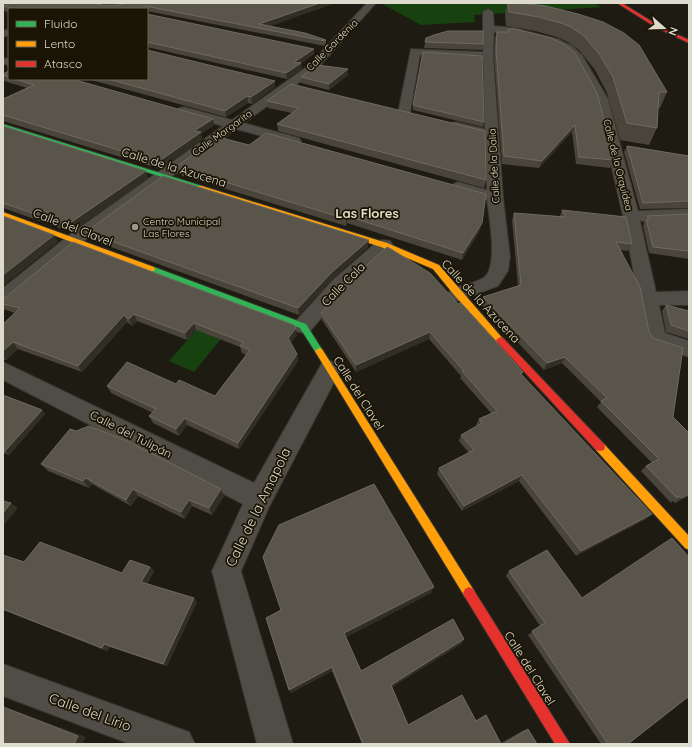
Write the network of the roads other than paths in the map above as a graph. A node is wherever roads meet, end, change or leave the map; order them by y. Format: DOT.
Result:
graph roads {
  1 [pos="372,3"];
  2 [pos="619,3"];
  3 [pos="636,3"];
  4 [pos="488,12"];
  5 [pos="489,29"];
  6 [pos="689,32"];
  7 [pos="689,42"];
  8 [pos="313,49"];
  9 [pos="328,52"];
  10 [pos="488,56"];
  11 [pos="281,83"];
  12 [pos="304,88"];
  13 [pos="174,108"];
  14 [pos="389,109"];
  15 [pos="404,113"];
  16 [pos="419,117"];
  17 [pos="441,122"];
  18 [pos="234,125"];
  19 [pos="3,126"];
  20 [pos="492,135"];
  21 [pos="613,144"];
  22 [pos="311,146"];
  23 [pos="628,147"];
  24 [pos="163,176"];
  25 [pos="441,182"];
  26 [pos="495,197"];
  27 [pos="3,214"];
  28 [pos="689,214"];
  29 [pos="631,216"];
  30 [pos="74,240"];
  31 [pos="384,245"];
  32 [pos="458,294"];
  33 [pos="3,298"];
  34 [pos="689,298"];
  35 [pos="649,299"];
  36 [pos="303,326"];
  37 [pos="689,349"];
  38 [pos="330,369"];
  39 [pos="3,370"];
  40 [pos="259,498"];
  41 [pos="689,544"];
  42 [pos="3,680"];
  43 [pos="177,744"];
  44 [pos="274,744"];
  45 [pos="563,744"];
  1 -- 9 [label="street, Calle Gardenia"];
  2 -- 7 [label="main road"];
  3 -- 6 [label="main road"];
  4 -- 5 [label="street, Calle de la Dalia"];
  5 -- 10 [label="street, Calle de la Dalia"];
  5 -- 21 [label="street, Calle de la Orquídea"];
  8 -- 9 [label="street"];
  9 -- 11 [label="street, Calle Gardenia"];
  10 -- 15 [label="street"];
  10 -- 20 [label="street, Calle de la Dalia"];
  11 -- 12 [label="street"];
  11 -- 18 [label="street, Calle Margarita"];
  13 -- 18 [label="street"];
  14 -- 15 [label="street"];
  15 -- 16 [label="street"];
  17 -- 20 [label="street"];
  18 -- 22 [label="street"];
  18 -- 24 [label="street, Calle Margarita"];
  19 -- 24 [label="main road, Calle de la Azucena"];
  20 -- 26 [label="street, Calle de la Dalia"];
  21 -- 23 [label="street"];
  21 -- 29 [label="street, Calle de la Orquídea"];
  24 -- 30 [label="street, Calle Margarita"];
  24 -- 31 [label="main road, Calle de la Azucena"];
  25 -- 26 [label="street"];
  26 -- 32 [label="street, Calle de la Dalia"];
  27 -- 30 [label="main road, Calle del Clavel"];
  28 -- 29 [label="street"];
  29 -- 35 [label="street, Calle de la Orquídea"];
  30 -- 33 [label="street, Calle Margarita"];
  30 -- 36 [label="main road, Calle del Clavel"];
  31 -- 32 [label="main road, Calle de la Azucena"];
  31 -- 36 [label="street, Calle Cala"];
  32 -- 41 [label="main road, Calle de la Azucena"];
  34 -- 35 [label="street"];
  35 -- 37 [label="street, Calle de la Orquídea"];
  36 -- 38 [label="main road, Calle del Clavel"];
  38 -- 40 [label="street, Calle de la Amapola"];
  38 -- 45 [label="main road, Calle del Clavel"];
  39 -- 40 [label="street, Calle del Tulipán"];
  40 -- 44 [label="street, Calle de la Amapola"];
  42 -- 43 [label="street, Calle del Lírio"];
}
